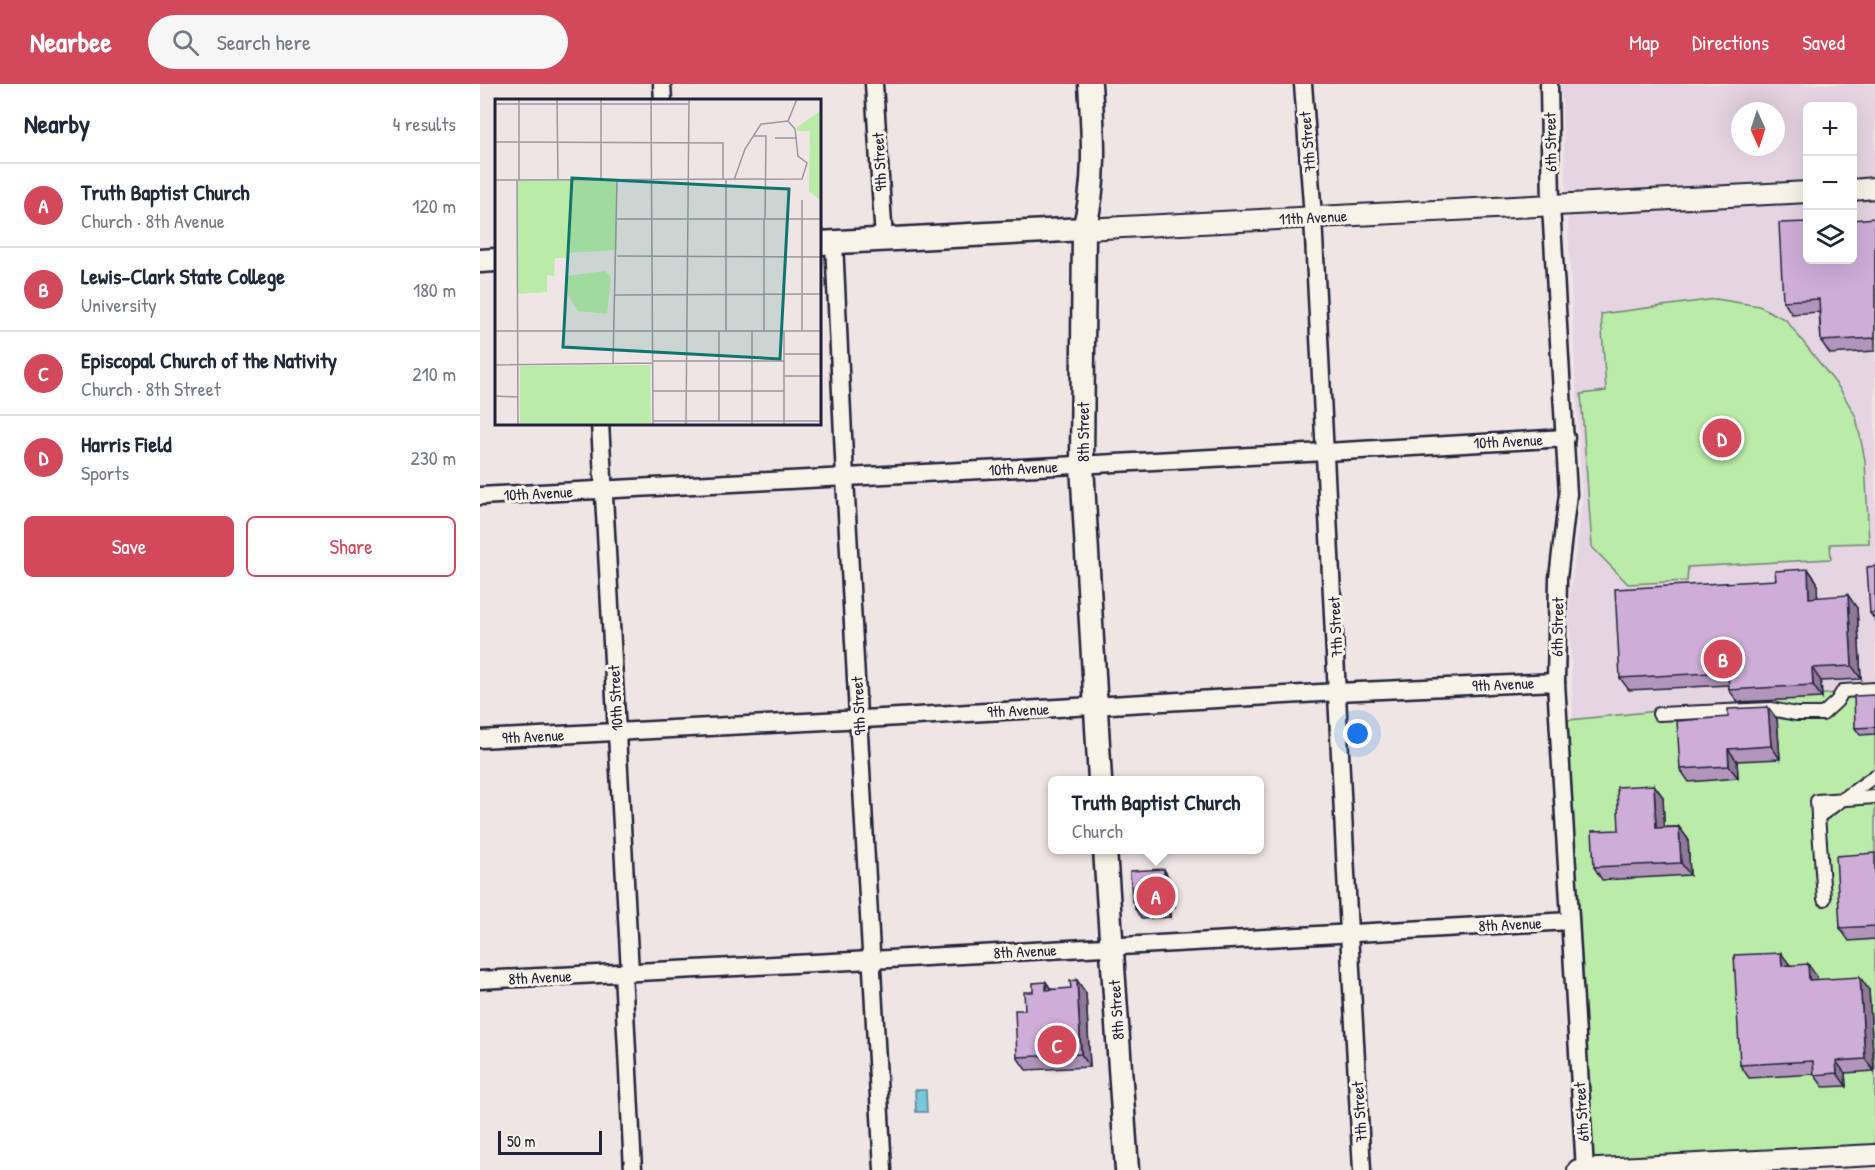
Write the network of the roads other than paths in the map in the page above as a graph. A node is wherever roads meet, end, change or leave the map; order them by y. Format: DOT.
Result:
graph roads {
  1 [pos="662,84"];
  2 [pos="874,84"];
  3 [pos="1090,84"];
  4 [pos="1303,84"];
  5 [pos="1549,84"];
  6 [pos="663,99"];
  7 [pos="1875,188"];
  8 [pos="1857,190"];
  9 [pos="1803,192"];
  10 [pos="1551,206"];
  11 [pos="1313,217"];
  12 [pos="1084,229"];
  13 [pos="884,240"];
  14 [pos="827,243"];
  15 [pos="495,260"];
  16 [pos="480,261"];
  17 [pos="600,424"];
  18 [pos="1566,438"];
  19 [pos="1326,452"];
  20 [pos="1082,465"];
  21 [pos="845,478"];
  22 [pos="603,490"];
  23 [pos="480,496"];
  24 [pos="1556,682"];
  25 [pos="1875,689"];
  26 [pos="1338,692"];
  27 [pos="1095,706"];
  28 [pos="1659,714"];
  29 [pos="859,719"];
  30 [pos="616,732"];
  31 [pos="480,739"];
  32 [pos="1100,776"];
  33 [pos="1875,776"];
  34 [pos="1875,797"];
  35 [pos="1843,799"];
  36 [pos="1105,854"];
  37 [pos="1824,899"];
  38 [pos="1570,921"];
  39 [pos="1349,933"];
  40 [pos="1111,946"];
  41 [pos="871,960"];
  42 [pos="626,972"];
  43 [pos="480,980"];
  44 [pos="1875,1155"];
  45 [pos="1683,1168"];
  46 [pos="633,1170"];
  47 [pos="883,1170"];
  48 [pos="1127,1170"];
  49 [pos="1362,1170"];
  50 [pos="1578,1170"];
  51 [pos="1585,1170"];
  1 -- 6 [label="street"];
  2 -- 13 [label="street, 9th Street"];
  3 -- 12 [label="main road, 8th Street"];
  4 -- 11 [label="street, 7th Street"];
  5 -- 10 [label="street, 6th Street"];
  7 -- 8 [label="street"];
  9 -- 10 [label="street, 11th Avenue"];
  10 -- 11 [label="street, 11th Avenue"];
  10 -- 18 [label="street, 6th Street"];
  11 -- 12 [label="street, 11th Avenue"];
  11 -- 19 [label="street, 7th Street"];
  12 -- 13 [label="main road, 11th Avenue"];
  12 -- 20 [label="main road, 8th Street"];
  13 -- 14 [label="main road, 11th Avenue"];
  14 -- 21 [label="street, 9th Street"];
  15 -- 16 [label="main road"];
  17 -- 22 [label="street, 10th Street"];
  18 -- 19 [label="street, 10th Avenue"];
  18 -- 24 [label="street, 6th Street"];
  19 -- 20 [label="street, 10th Avenue"];
  19 -- 26 [label="street, 7th Street"];
  20 -- 21 [label="street, 10th Avenue"];
  20 -- 27 [label="main road, 8th Street"];
  21 -- 22 [label="street, 10th Avenue"];
  21 -- 29 [label="street, 9th Street"];
  22 -- 23 [label="street, 10th Avenue"];
  22 -- 30 [label="street, 10th Street"];
  24 -- 26 [label="street, 9th Avenue"];
  24 -- 38 [label="street, 6th Street"];
  25 -- 28 [label="street"];
  26 -- 27 [label="street, 9th Avenue"];
  26 -- 39 [label="street, 7th Street"];
  27 -- 29 [label="street, 9th Avenue"];
  27 -- 32 [label="main road, 8th Street"];
  29 -- 30 [label="street, 9th Avenue"];
  29 -- 41 [label="street, 9th Street"];
  30 -- 31 [label="street, 9th Avenue"];
  30 -- 42 [label="street, 10th Street"];
  33 -- 35 [label="street"];
  34 -- 35 [label="street"];
  35 -- 37 [label="street"];
  36 -- 40 [label="main road, 8th Street"];
  38 -- 39 [label="street, 8th Avenue"];
  38 -- 51 [label="street, 6th Street"];
  39 -- 40 [label="street, 8th Avenue"];
  39 -- 49 [label="street, 7th Street"];
  40 -- 41 [label="street, 8th Avenue"];
  40 -- 48 [label="main road, 8th Street"];
  41 -- 42 [label="street, 8th Avenue"];
  41 -- 47 [label="street, 9th Street"];
  42 -- 43 [label="street, 8th Avenue"];
  42 -- 46 [label="street, 10th Street"];
  44 -- 45 [label="street"];
  45 -- 51 [label="street"];
  50 -- 51 [label="street"];
}
